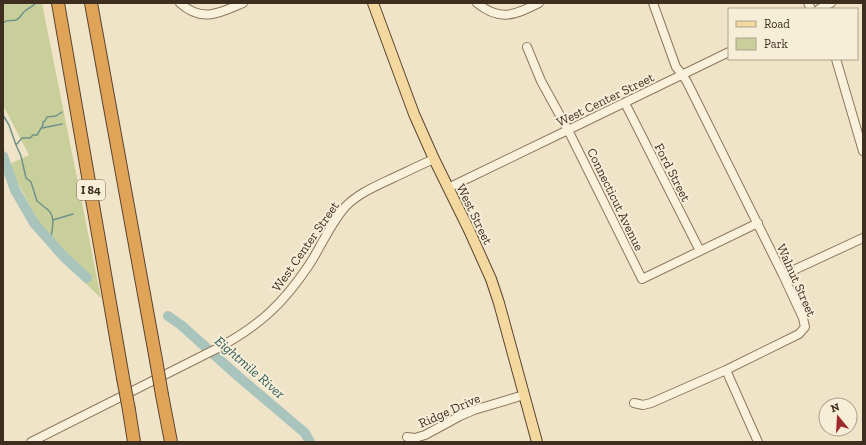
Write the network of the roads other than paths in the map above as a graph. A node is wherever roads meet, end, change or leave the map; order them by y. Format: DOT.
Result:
graph roads {
  1 [pos="58,3"];
  2 [pos="91,3"];
  3 [pos="180,3"];
  4 [pos="244,3"];
  5 [pos="373,3"];
  6 [pos="477,3"];
  7 [pos="539,3"];
  8 [pos="653,3"];
  9 [pos="527,47"];
  10 [pos="728,52"];
  11 [pos="836,60"];
  12 [pos="682,74"];
  13 [pos="625,103"];
  14 [pos="568,130"];
  15 [pos="863,151"];
  16 [pos="434,159"];
  17 [pos="448,188"];
  18 [pos="758,223"];
  19 [pos="863,238"];
  20 [pos="700,251"];
  21 [pos="783,275"];
  22 [pos="726,370"];
  23 [pos="524,394"];
  24 [pos="634,403"];
  25 [pos="407,437"];
  26 [pos="31,442"];
  27 [pos="134,442"];
  28 [pos="171,442"];
  29 [pos="537,442"];
  30 [pos="758,442"];
  1 -- 27 [label="highway, I 84, bridge"];
  2 -- 28 [label="highway, I 84, bridge"];
  3 -- 4 [label="street"];
  5 -- 16 [label="main road, West Street"];
  6 -- 7 [label="street"];
  8 -- 12 [label="street, Walnut Street"];
  9 -- 14 [label="street, Connecticut Avenue"];
  10 -- 12 [label="street, West Center Street"];
  11 -- 15 [label="street"];
  12 -- 13 [label="street, West Center Street"];
  12 -- 18 [label="street, Walnut Street"];
  13 -- 14 [label="street, West Center Street"];
  13 -- 20 [label="street, Ford Street"];
  14 -- 17 [label="street, West Center Street"];
  14 -- 20 [label="street, Connecticut Avenue"];
  16 -- 17 [label="main road, West Street"];
  16 -- 26 [label="street, West Center Street"];
  17 -- 23 [label="main road, West Street"];
  18 -- 20 [label="street"];
  18 -- 21 [label="street, Walnut Street"];
  19 -- 21 [label="street"];
  21 -- 22 [label="street, Walnut Street"];
  22 -- 24 [label="street, Walnut Street"];
  22 -- 30 [label="street"];
  23 -- 25 [label="street, Ridge Drive"];
  23 -- 29 [label="main road, West Street"];
}
